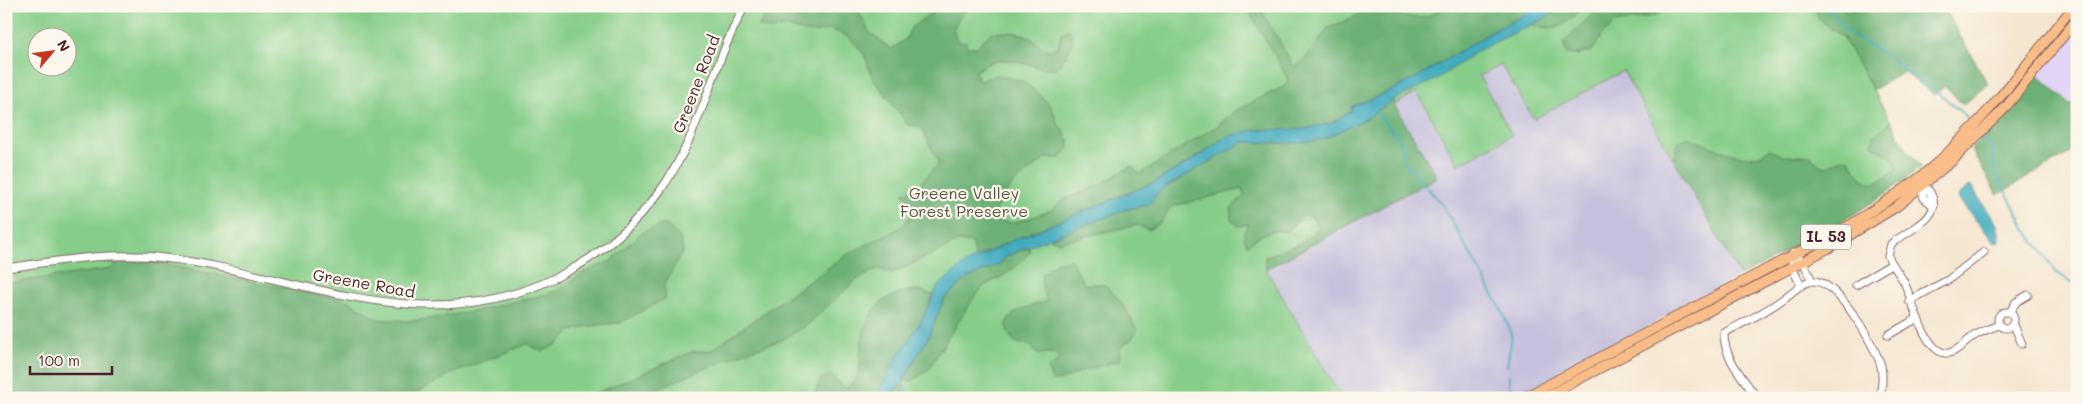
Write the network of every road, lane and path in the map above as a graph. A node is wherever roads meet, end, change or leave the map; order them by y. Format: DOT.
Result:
graph roads {
  1 [pos="745,6"];
  2 [pos="2074,6"];
  3 [pos="2077,19"];
  4 [pos="1921,188"];
  5 [pos="1984,252"];
  6 [pos="1793,254"];
  7 [pos="1802,261"];
  8 [pos="1892,264"];
  9 [pos="1792,266"];
  10 [pos="6,268"];
  11 [pos="1812,281"];
  12 [pos="1856,285"];
  13 [pos="1801,286"];
  14 [pos="2028,295"];
  15 [pos="1909,301"];
  16 [pos="2010,312"];
  17 [pos="1918,318"];
  18 [pos="2013,323"];
  19 [pos="1999,325"];
  20 [pos="1888,335"];
  21 [pos="2022,344"];
  22 [pos="1523,398"];
  23 [pos="1543,398"];
  24 [pos="1757,398"];
  25 [pos="1880,398"];
  1 -- 10 [label="street, Greene Road"];
  2 -- 6 [label="main road, IL 53"];
  3 -- 4 [label="main road, IL 53"];
  4 -- 7 [label="main road, IL 53"];
  4 -- 8 [label="street"];
  5 -- 15 [label="street"];
  6 -- 7 [label="street, IL 53"];
  6 -- 9 [label="street, IL 53"];
  6 -- 22 [label="main road, IL 53"];
  7 -- 9 [label="main road, IL 53"];
  7 -- 11 [label="street"];
  8 -- 12 [label="street"];
  8 -- 15 [label="street"];
  9 -- 13 [label="street"];
  9 -- 23 [label="main road, IL 53"];
  11 -- 13 [label="street"];
  11 -- 25 [label="street"];
  13 -- 24 [label="street"];
  14 -- 16 [label="street"];
  15 -- 17 [label="street"];
  16 -- 18 [label="street"];
  16 -- 19 [label="street"];
  17 -- 19 [label="street"];
  17 -- 20 [label="street"];
  18 -- 19 [label="street"];
  18 -- 21 [label="street"];
}
